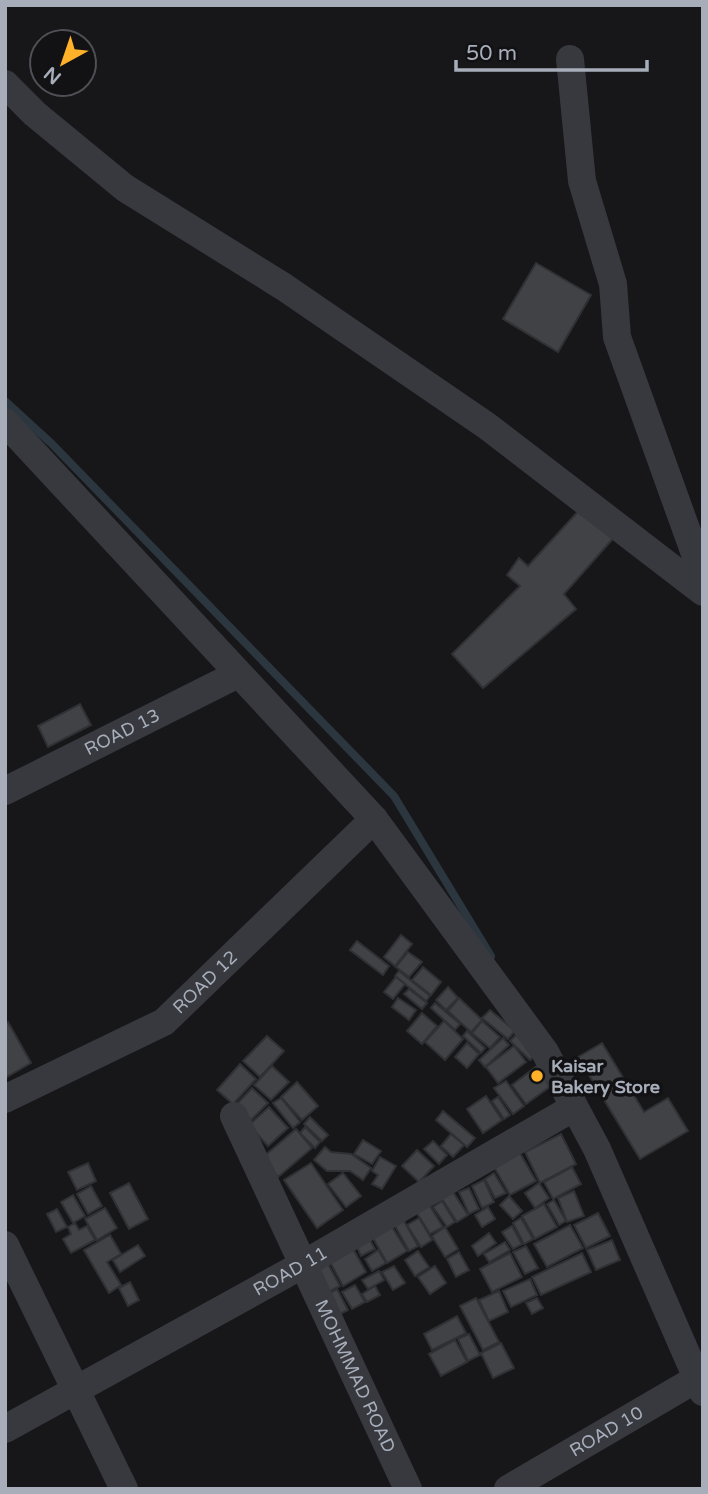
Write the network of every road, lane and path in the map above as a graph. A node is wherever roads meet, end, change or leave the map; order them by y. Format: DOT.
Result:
graph roads {
  1 [pos="570,59"];
  2 [pos="5,84"];
  3 [pos="5,422"];
  4 [pos="703,576"];
  5 [pos="703,592"];
  6 [pos="239,674"];
  7 [pos="5,791"];
  8 [pos="374,819"];
  9 [pos="5,1099"];
  10 [pos="573,1108"];
  11 [pos="234,1116"];
  12 [pos="5,1245"];
  13 [pos="302,1265"];
  14 [pos="701,1382"];
  15 [pos="78,1389"];
  16 [pos="5,1429"];
  17 [pos="124,1489"];
  18 [pos="408,1489"];
  19 [pos="509,1489"];
  1 -- 4 [label="street"];
  2 -- 5 [label="street"];
  3 -- 6 [label="street"];
  6 -- 7 [label="street, ROAD 13"];
  6 -- 8 [label="street"];
  8 -- 9 [label="street, ROAD 12"];
  8 -- 10 [label="street"];
  10 -- 13 [label="street, ROAD 11"];
  10 -- 14 [label="street"];
  11 -- 13 [label="street, MOHMMAD ROAD"];
  12 -- 15 [label="street"];
  13 -- 15 [label="street, ROAD 11"];
  13 -- 18 [label="street, MOHMMAD ROAD"];
  14 -- 19 [label="street, ROAD 10"];
  15 -- 16 [label="street, ROAD 11"];
  15 -- 17 [label="street"];
}
